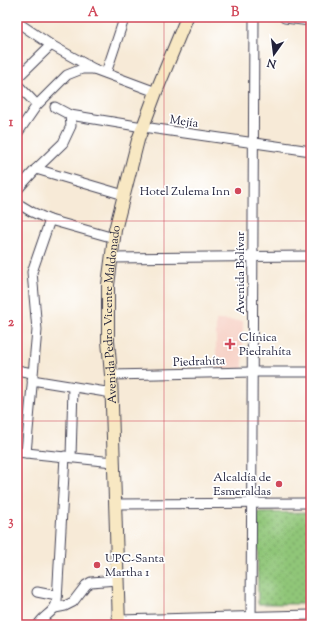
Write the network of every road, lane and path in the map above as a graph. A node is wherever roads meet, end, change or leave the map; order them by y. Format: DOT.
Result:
graph roads {
  1 [pos="118,17"];
  2 [pos="187,17"];
  3 [pos="254,17"];
  4 [pos="285,17"];
  5 [pos="18,20"];
  6 [pos="311,20"];
  7 [pos="51,45"];
  8 [pos="94,69"];
  9 [pos="106,73"];
  10 [pos="17,78"];
  11 [pos="17,84"];
  12 [pos="156,92"];
  13 [pos="37,105"];
  14 [pos="56,107"];
  15 [pos="70,115"];
  16 [pos="143,127"];
  17 [pos="17,134"];
  18 [pos="253,144"];
  19 [pos="311,151"];
  20 [pos="36,169"];
  21 [pos="17,190"];
  22 [pos="124,195"];
  23 [pos="17,202"];
  24 [pos="50,220"];
  25 [pos="114,238"];
  26 [pos="311,256"];
  27 [pos="252,257"];
  28 [pos="111,258"];
  29 [pos="17,370"];
  30 [pos="252,372"];
  31 [pos="311,372"];
  32 [pos="111,375"];
  33 [pos="32,376"];
  34 [pos="73,387"];
  35 [pos="112,393"];
  36 [pos="21,452"];
  37 [pos="68,457"];
  38 [pos="113,462"];
  39 [pos="115,504"];
  40 [pos="251,504"];
  41 [pos="311,504"];
  42 [pos="117,580"];
  43 [pos="37,592"];
  44 [pos="57,596"];
  45 [pos="55,608"];
  46 [pos="311,614"];
  47 [pos="251,621"];
  48 [pos="119,623"];
  49 [pos="38,625"];
  1 -- 9 [label="street"];
  2 -- 12 [label="main road, Avenida Pedro Vicente Maldonado"];
  3 -- 18 [label="street, Avenida Bolívar"];
  4 -- 6 [label="street"];
  5 -- 7 [label="street"];
  7 -- 8 [label="street"];
  7 -- 10 [label="street"];
  8 -- 9 [label="street"];
  8 -- 13 [label="street"];
  9 -- 12 [label="street"];
  11 -- 13 [label="street"];
  12 -- 16 [label="main road, Avenida Pedro Vicente Maldonado"];
  13 -- 17 [label="street"];
  14 -- 15 [label="street, Mejía"];
  15 -- 16 [label="street, Mejía"];
  15 -- 20 [label="street"];
  16 -- 18 [label="street, Mejía"];
  16 -- 22 [label="main road, Avenida Pedro Vicente Maldonado"];
  18 -- 19 [label="street, Mejía"];
  18 -- 27 [label="street, Avenida Bolívar"];
  20 -- 21 [label="street"];
  20 -- 22 [label="street"];
  22 -- 25 [label="main road, Avenida Pedro Vicente Maldonado"];
  23 -- 24 [label="street"];
  24 -- 25 [label="street"];
  24 -- 33 [label="street"];
  25 -- 28 [label="main road, Avenida Pedro Vicente Maldonado"];
  26 -- 27 [label="street"];
  27 -- 28 [label="street"];
  27 -- 30 [label="street, Avenida Bolívar"];
  28 -- 32 [label="main road, Avenida Pedro Vicente Maldonado"];
  29 -- 33 [label="street"];
  30 -- 31 [label="street, Piedrahíta"];
  30 -- 32 [label="street, Piedrahíta"];
  30 -- 40 [label="street, Avenida Bolívar"];
  32 -- 35 [label="main road, Avenida Pedro Vicente Maldonado"];
  33 -- 34 [label="street"];
  33 -- 36 [label="street"];
  34 -- 35 [label="street"];
  34 -- 37 [label="street"];
  35 -- 38 [label="main road, Avenida Pedro Vicente Maldonado"];
  36 -- 37 [label="street"];
  37 -- 38 [label="street"];
  37 -- 44 [label="street"];
  38 -- 39 [label="main road, Avenida Pedro Vicente Maldonado"];
  39 -- 40 [label="street"];
  39 -- 42 [label="main road, Avenida Pedro Vicente Maldonado"];
  40 -- 41 [label="street"];
  40 -- 47 [label="street, Avenida Bolívar"];
  42 -- 45 [label="street"];
  42 -- 48 [label="main road, Avenida Pedro Vicente Maldonado"];
  43 -- 44 [label="street"];
  44 -- 45 [label="street"];
  45 -- 49 [label="street"];
  46 -- 47 [label="street"];
  47 -- 48 [label="street"];
}
